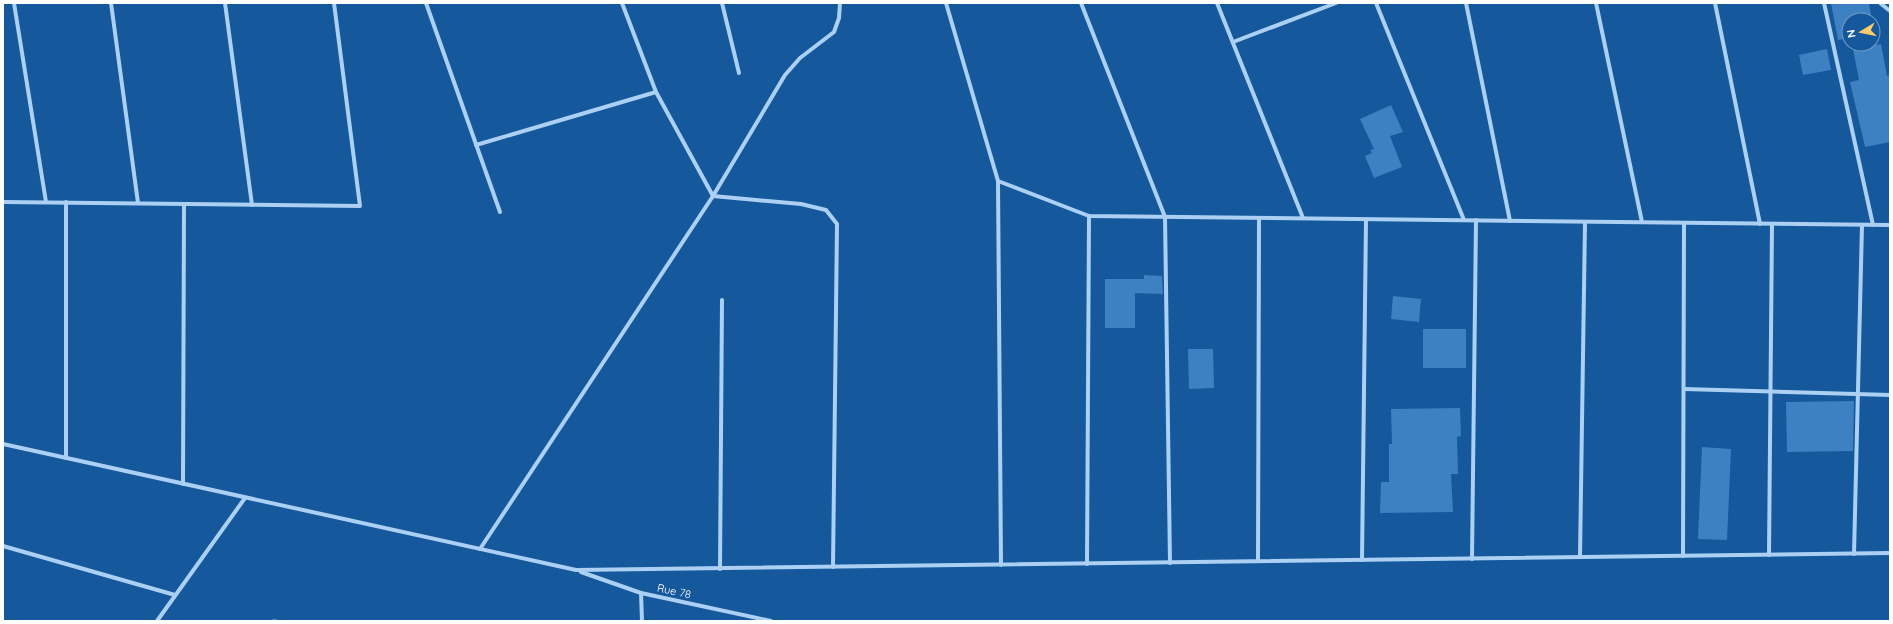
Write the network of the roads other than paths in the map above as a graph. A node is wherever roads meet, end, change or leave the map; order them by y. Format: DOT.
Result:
graph roads {
  1 [pos="14,3"];
  2 [pos="111,3"];
  3 [pos="225,3"];
  4 [pos="334,3"];
  5 [pos="426,3"];
  6 [pos="622,3"];
  7 [pos="722,3"];
  8 [pos="840,3"];
  9 [pos="946,3"];
  10 [pos="1081,3"];
  11 [pos="1217,3"];
  12 [pos="1336,3"];
  13 [pos="1376,3"];
  14 [pos="1466,3"];
  15 [pos="1596,3"];
  16 [pos="1715,3"];
  17 [pos="1824,3"];
  18 [pos="1880,3"];
  19 [pos="1890,11"];
  20 [pos="1233,42"];
  21 [pos="739,73"];
  22 [pos="656,92"];
  23 [pos="476,145"];
  24 [pos="998,181"];
  25 [pos="713,196"];
  26 [pos="3,202"];
  27 [pos="46,202"];
  28 [pos="66,202"];
  29 [pos="138,203"];
  30 [pos="184,204"];
  31 [pos="252,205"];
  32 [pos="500,212"];
  33 [pos="1089,216"];
  34 [pos="1165,217"];
  35 [pos="1259,218"];
  36 [pos="1303,218"];
  37 [pos="1366,219"];
  38 [pos="1464,220"];
  39 [pos="1476,220"];
  40 [pos="1510,221"];
  41 [pos="1585,222"];
  42 [pos="1642,222"];
  43 [pos="1684,223"];
  44 [pos="1760,224"];
  45 [pos="1772,224"];
  46 [pos="1862,225"];
  47 [pos="1873,225"];
  48 [pos="1890,225"];
  49 [pos="722,300"];
  50 [pos="1684,389"];
  51 [pos="1770,392"];
  52 [pos="1858,394"];
  53 [pos="1890,395"];
  54 [pos="3,444"];
  55 [pos="66,458"];
  56 [pos="183,484"];
  57 [pos="245,498"];
  58 [pos="3,546"];
  59 [pos="480,549"];
  60 [pos="1890,553"];
  61 [pos="1854,554"];
  62 [pos="1769,555"];
  63 [pos="1683,556"];
  64 [pos="1580,557"];
  65 [pos="1472,559"];
  66 [pos="1362,560"];
  67 [pos="1258,561"];
  68 [pos="1170,563"];
  69 [pos="1086,564"];
  70 [pos="1001,565"];
  71 [pos="833,567"];
  72 [pos="720,569"];
  73 [pos="576,570"];
  74 [pos="641,593"];
  75 [pos="175,595"];
  76 [pos="745,615"];
  77 [pos="157,621"];
  78 [pos="642,621"];
  79 [pos="753,621"];
  80 [pos="771,621"];
  1 -- 27 [label="street"];
  2 -- 29 [label="street"];
  3 -- 31 [label="street"];
  4 -- 31 [label="street"];
  5 -- 23 [label="street"];
  6 -- 22 [label="street"];
  7 -- 21 [label="street"];
  8 -- 25 [label="street"];
  9 -- 24 [label="street"];
  10 -- 34 [label="street"];
  11 -- 20 [label="street"];
  12 -- 20 [label="street"];
  13 -- 38 [label="street"];
  14 -- 40 [label="street"];
  15 -- 42 [label="street"];
  16 -- 44 [label="street"];
  17 -- 47 [label="street"];
  18 -- 19 [label="street"];
  20 -- 36 [label="street"];
  22 -- 23 [label="street"];
  22 -- 25 [label="street"];
  23 -- 32 [label="street"];
  24 -- 33 [label="street"];
  24 -- 70 [label="street"];
  25 -- 59 [label="street"];
  25 -- 71 [label="street"];
  26 -- 27 [label="street"];
  27 -- 28 [label="street"];
  28 -- 29 [label="street"];
  28 -- 55 [label="street"];
  29 -- 30 [label="street"];
  30 -- 31 [label="street"];
  30 -- 56 [label="street"];
  33 -- 34 [label="street"];
  33 -- 69 [label="street"];
  34 -- 35 [label="street"];
  34 -- 68 [label="street"];
  35 -- 36 [label="street"];
  35 -- 67 [label="street"];
  36 -- 37 [label="street"];
  37 -- 38 [label="street"];
  37 -- 66 [label="street"];
  38 -- 39 [label="street"];
  39 -- 40 [label="street"];
  39 -- 65 [label="street"];
  40 -- 41 [label="street"];
  41 -- 42 [label="street"];
  41 -- 64 [label="street"];
  42 -- 43 [label="street"];
  43 -- 44 [label="street"];
  43 -- 50 [label="street"];
  44 -- 45 [label="street"];
  45 -- 46 [label="street"];
  45 -- 51 [label="street"];
  46 -- 47 [label="street"];
  46 -- 52 [label="street"];
  47 -- 48 [label="street"];
  49 -- 72 [label="street"];
  50 -- 51 [label="street"];
  50 -- 63 [label="street"];
  51 -- 52 [label="street"];
  51 -- 62 [label="street"];
  52 -- 53 [label="street"];
  52 -- 61 [label="street"];
  54 -- 55 [label="street"];
  55 -- 56 [label="street"];
  56 -- 57 [label="street"];
  57 -- 59 [label="street"];
  57 -- 75 [label="street"];
  58 -- 75 [label="street"];
  59 -- 73 [label="street"];
  60 -- 61 [label="street"];
  61 -- 62 [label="street"];
  62 -- 63 [label="street"];
  63 -- 64 [label="street"];
  64 -- 65 [label="street"];
  65 -- 66 [label="street"];
  66 -- 67 [label="street"];
  67 -- 68 [label="street"];
  68 -- 69 [label="street"];
  69 -- 70 [label="street"];
  70 -- 71 [label="street"];
  71 -- 72 [label="street"];
  72 -- 73 [label="street"];
  73 -- 74 [label="street, Rue 78"];
  74 -- 76 [label="street, Rue 78"];
  74 -- 78 [label="street"];
  75 -- 77 [label="street"];
  76 -- 79 [label="street"];
  76 -- 80 [label="street, Rue 78"];
}
